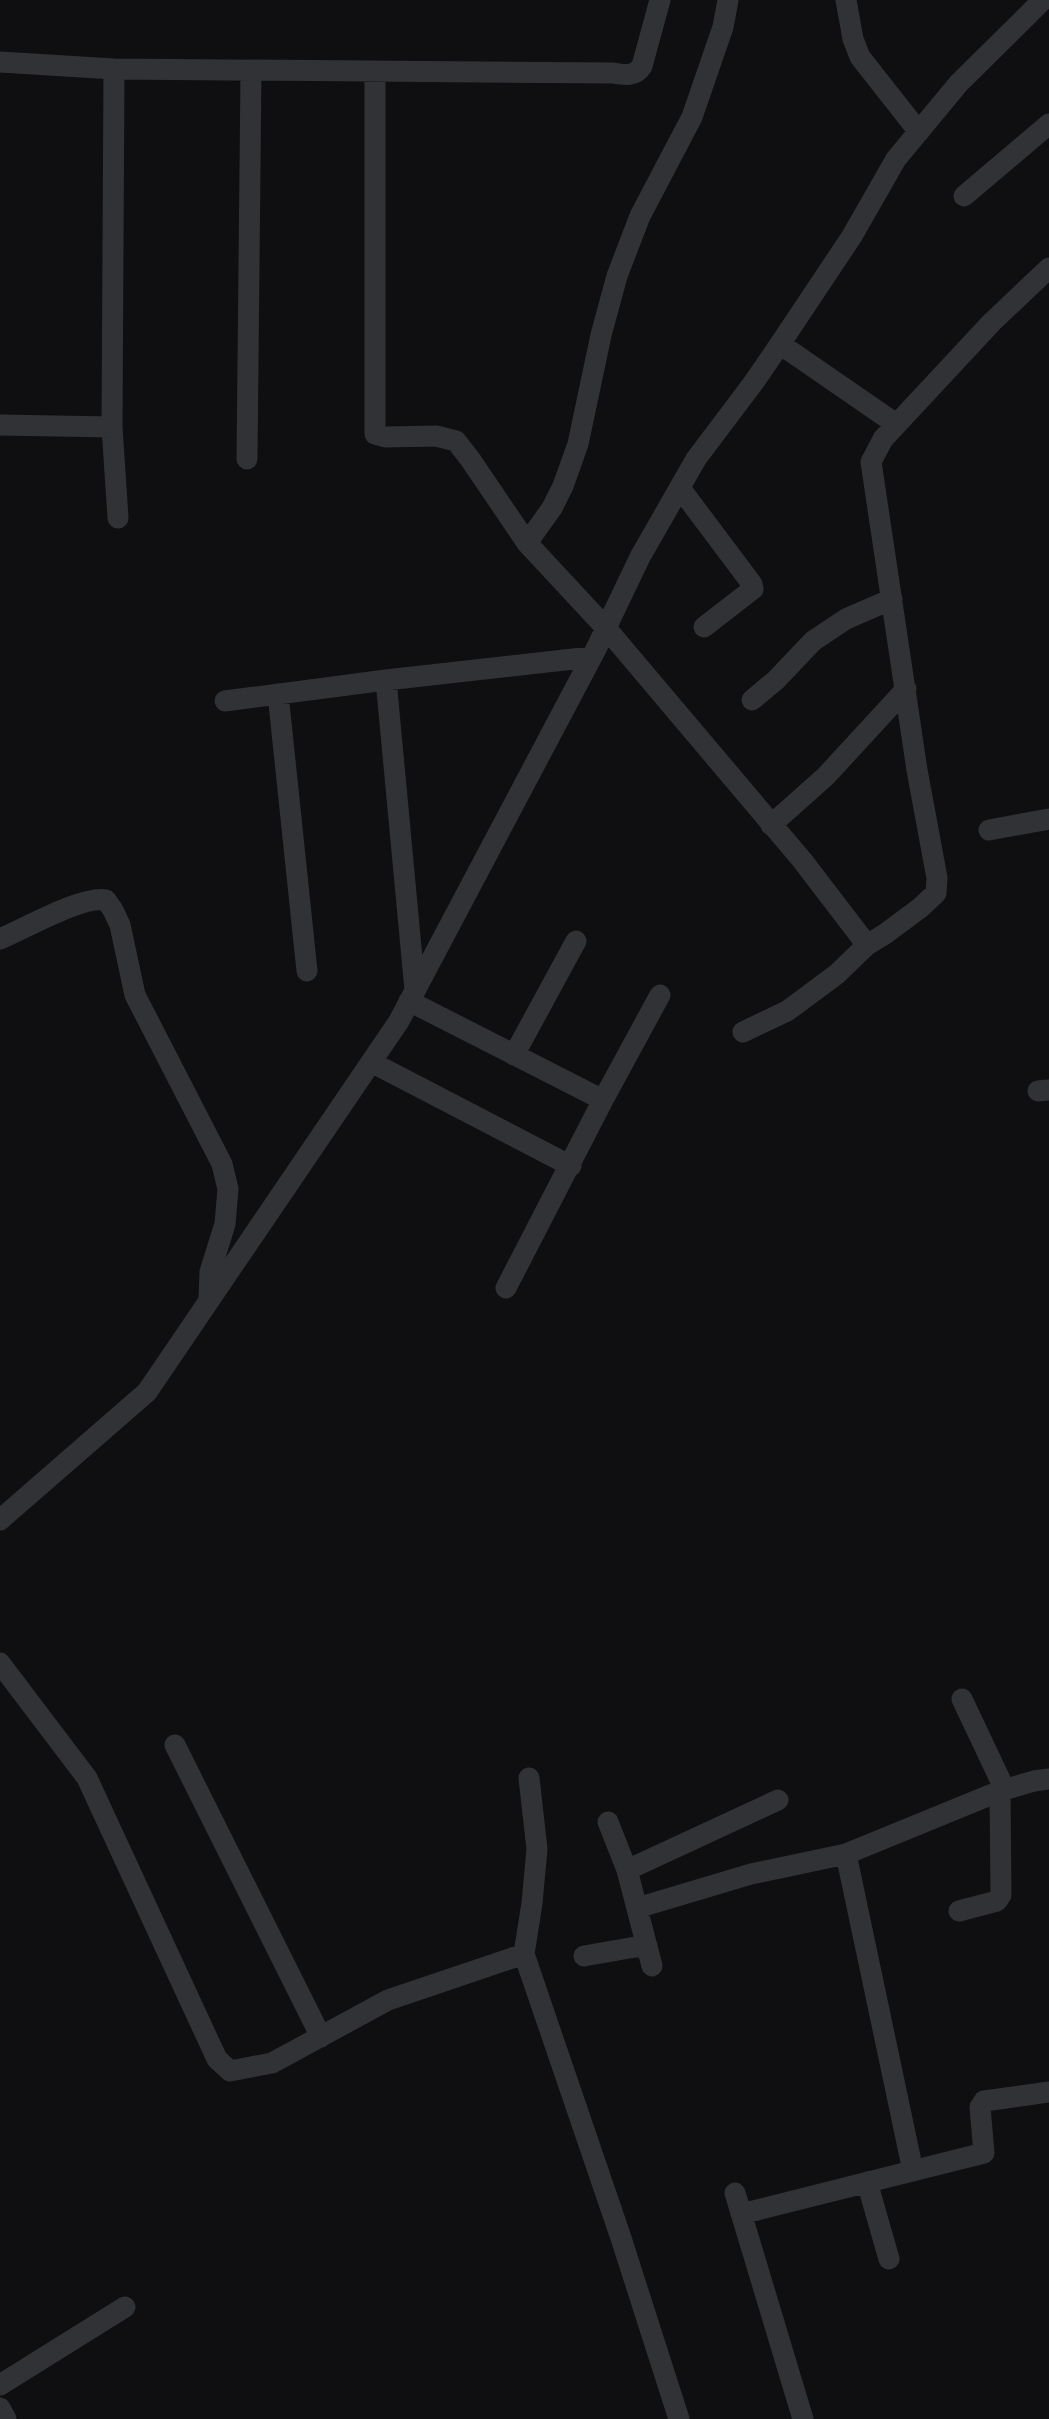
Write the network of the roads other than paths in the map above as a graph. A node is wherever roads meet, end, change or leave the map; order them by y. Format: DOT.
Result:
graph roads {
  1 [pos="660,0"];
  2 [pos="728,0"];
  3 [pos="846,0"];
  4 [pos="1043,0"];
  5 [pos="0,62"];
  6 [pos="114,69"];
  7 [pos="251,70"];
  8 [pos="375,71"];
  9 [pos="1049,124"];
  10 [pos="919,132"];
  11 [pos="964,196"];
  12 [pos="1049,268"];
  13 [pos="780,344"];
  14 [pos="896,424"];
  15 [pos="0,425"];
  16 [pos="112,427"];
  17 [pos="247,459"];
  18 [pos="680,488"];
  19 [pos="118,519"];
  20 [pos="527,543"];
  21 [pos="892,599"];
  22 [pos="704,627"];
  23 [pos="606,628"];
  24 [pos="591,657"];
  25 [pos="386,680"];
  26 [pos="906,689"];
  27 [pos="278,694"];
  28 [pos="752,700"];
  29 [pos="225,701"];
  30 [pos="1049,819"];
  31 [pos="771,825"];
  32 [pos="989,830"];
  33 [pos="0,939"];
  34 [pos="576,941"];
  35 [pos="867,945"];
  36 [pos="308,971"];
  37 [pos="660,995"];
  38 [pos="412,996"];
  39 [pos="743,1032"];
  40 [pos="514,1054"];
  41 [pos="371,1062"];
  42 [pos="603,1100"];
  43 [pos="571,1166"];
  44 [pos="506,1288"];
  45 [pos="209,1299"];
  46 [pos="0,1520"];
  47 [pos="0,1663"];
  48 [pos="962,1699"];
  49 [pos="175,1745"];
  50 [pos="529,1778"];
  51 [pos="1049,1779"];
  52 [pos="1003,1790"];
  53 [pos="778,1800"];
  54 [pos="608,1822"];
  55 [pos="846,1854"];
  56 [pos="627,1870"];
  57 [pos="637,1908"];
  58 [pos="959,1911"];
  59 [pos="647,1945"];
  60 [pos="524,1954"];
  61 [pos="584,1956"];
  62 [pos="652,1966"];
  63 [pos="321,2037"];
  64 [pos="1049,2092"];
  65 [pos="913,2171"];
  66 [pos="867,2182"];
  67 [pos="735,2193"];
  68 [pos="741,2214"];
  69 [pos="889,2259"];
  70 [pos="125,2307"];
  71 [pos="0,2385"];
  72 [pos="0,2408"];
  73 [pos="6,2419"];
  74 [pos="679,2419"];
  75 [pos="803,2419"];
  1 -- 8 [label="street"];
  2 -- 20 [label="street"];
  3 -- 10 [label="street"];
  4 -- 10 [label="street"];
  5 -- 6 [label="street"];
  6 -- 7 [label="street"];
  6 -- 16 [label="street"];
  7 -- 8 [label="street"];
  7 -- 17 [label="street"];
  8 -- 20 [label="street"];
  9 -- 11 [label="street"];
  10 -- 13 [label="street"];
  12 -- 14 [label="street"];
  13 -- 14 [label="street"];
  13 -- 18 [label="street"];
  14 -- 21 [label="street"];
  15 -- 16 [label="street"];
  16 -- 19 [label="street"];
  18 -- 22 [label="street"];
  18 -- 23 [label="street"];
  20 -- 23 [label="street"];
  21 -- 26 [label="street"];
  21 -- 28 [label="street"];
  23 -- 24 [label="street"];
  23 -- 31 [label="street"];
  24 -- 25 [label="street"];
  24 -- 38 [label="street"];
  25 -- 27 [label="street"];
  25 -- 38 [label="street"];
  26 -- 31 [label="street"];
  26 -- 35 [label="street"];
  27 -- 29 [label="street"];
  27 -- 36 [label="street"];
  30 -- 32 [label="street"];
  31 -- 35 [label="street"];
  33 -- 45 [label="street"];
  34 -- 40 [label="street"];
  35 -- 39 [label="street"];
  37 -- 42 [label="street"];
  38 -- 40 [label="street"];
  38 -- 41 [label="street"];
  40 -- 42 [label="street"];
  41 -- 43 [label="street"];
  41 -- 45 [label="street"];
  42 -- 43 [label="street"];
  43 -- 44 [label="street"];
  45 -- 46 [label="street"];
  47 -- 63 [label="street"];
  48 -- 52 [label="street"];
  49 -- 63 [label="street"];
  50 -- 60 [label="street"];
  51 -- 52 [label="street"];
  52 -- 55 [label="street"];
  52 -- 58 [label="street"];
  53 -- 56 [label="street"];
  54 -- 56 [label="street"];
  55 -- 57 [label="street"];
  55 -- 65 [label="street"];
  56 -- 57 [label="street"];
  57 -- 59 [label="street"];
  59 -- 61 [label="street"];
  59 -- 62 [label="street"];
  60 -- 63 [label="street"];
  60 -- 74 [label="street"];
  64 -- 65 [label="street"];
  65 -- 66 [label="street"];
  66 -- 68 [label="street"];
  66 -- 69 [label="street"];
  67 -- 68 [label="street"];
  68 -- 75 [label="street"];
  70 -- 71 [label="street"];
  72 -- 73 [label="street"];
}
